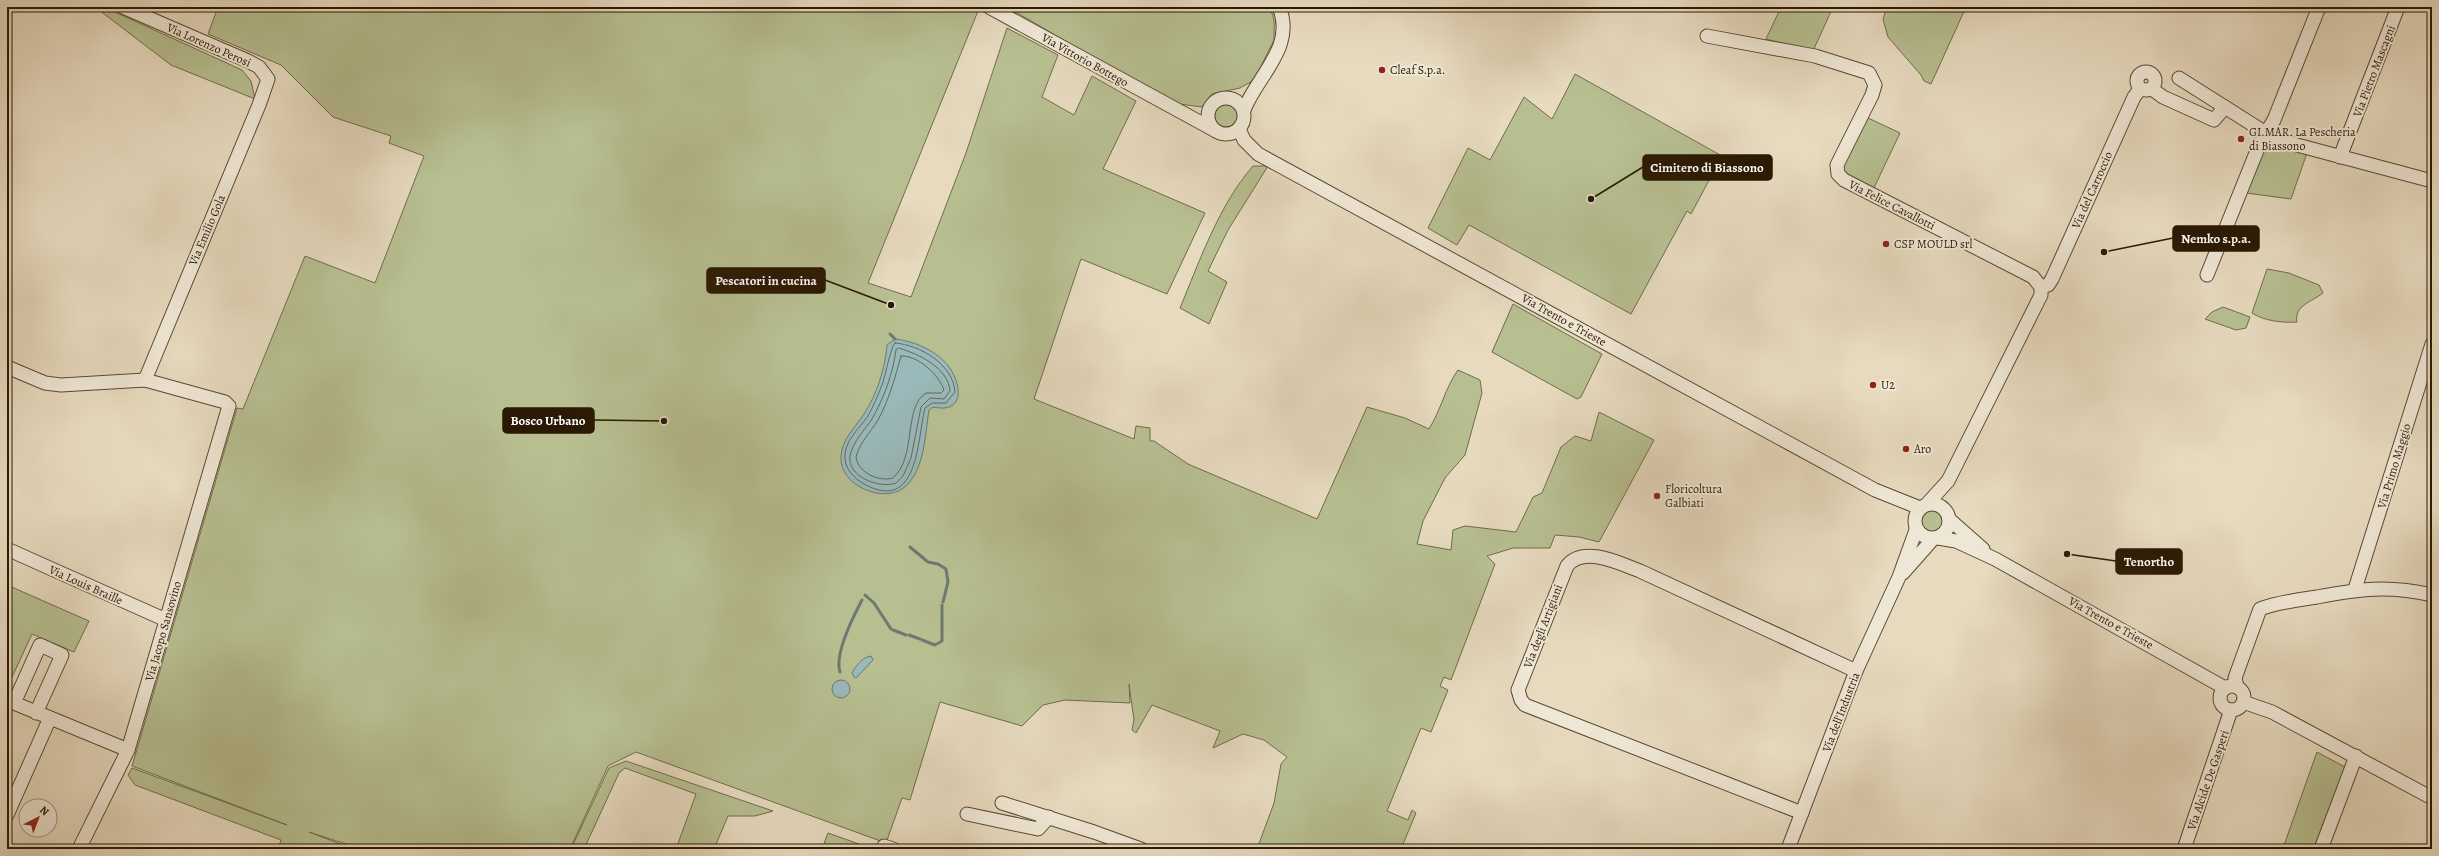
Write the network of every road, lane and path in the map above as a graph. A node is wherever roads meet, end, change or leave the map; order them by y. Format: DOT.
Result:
graph roads {
  1 [pos="123,7"];
  2 [pos="989,7"];
  3 [pos="1279,7"];
  4 [pos="2319,7"];
  5 [pos="2398,7"];
  6 [pos="1708,36"];
  7 [pos="2180,78"];
  8 [pos="268,79"];
  9 [pos="1258,82"];
  10 [pos="1233,98"];
  11 [pos="2225,107"];
  12 [pos="1208,110"];
  13 [pos="1244,110"];
  14 [pos="1180,113"];
  15 [pos="1239,129"];
  16 [pos="1220,133"];
  17 [pos="2266,133"];
  18 [pos="1253,150"];
  19 [pos="2340,157"];
  20 [pos="2432,181"];
  21 [pos="2207,275"];
  22 [pos="2041,287"];
  23 [pos="2432,344"];
  24 [pos="7,367"];
  25 [pos="145,380"];
  26 [pos="1948,481"];
  27 [pos="1875,490"];
  28 [pos="1923,506"];
  29 [pos="1948,516"];
  30 [pos="1915,527"];
  31 [pos="1936,538"];
  32 [pos="7,549"];
  33 [pos="1995,559"];
  34 [pos="1899,577"];
  35 [pos="2355,589"];
  36 [pos="2432,595"];
  37 [pos="166,620"];
  38 [pos="1856,672"];
  39 [pos="2231,688"];
  40 [pos="2243,702"];
  41 [pos="2231,710"];
  42 [pos="36,713"];
  43 [pos="50,718"];
  44 [pos="128,750"];
  45 [pos="2356,756"];
  46 [pos="12,791"];
  47 [pos="2432,798"];
  48 [pos="1002,803"];
  49 [pos="1802,813"];
  50 [pos="967,814"];
  51 [pos="7,816"];
  52 [pos="1049,817"];
  53 [pos="79,849"];
  54 [pos="1141,849"];
  55 [pos="1788,849"];
  56 [pos="2184,849"];
  57 [pos="2321,849"];
  1 -- 8 [label="street, Via Lorenzo Perosi"];
  2 -- 14 [label="street, Via Vittorio Bottego"];
  3 -- 9 [label="street"];
  4 -- 17 [label="street"];
  5 -- 19 [label="street, Via Pietro Mascagni"];
  6 -- 22 [label="street, Via Felice Cavallotti"];
  7 -- 11 [label="street"];
  8 -- 25 [label="street, Via Emilio Gola"];
  9 -- 10 [label="street"];
  9 -- 13 [label="street"];
  10 -- 12 [label="street"];
  10 -- 13 [label="street"];
  11 -- 17 [label="street"];
  11 -- 22 [label="street, Via del Carroccio"];
  12 -- 14 [label="street"];
  12 -- 16 [label="street"];
  13 -- 15 [label="street"];
  14 -- 16 [label="street, Via Vittorio Bottego"];
  15 -- 16 [label="street"];
  15 -- 18 [label="street, Via Trento e Trieste"];
  16 -- 18 [label="street, Via Trento e Trieste"];
  17 -- 19 [label="street"];
  17 -- 21 [label="street"];
  18 -- 27 [label="street, Via Trento e Trieste"];
  19 -- 20 [label="street"];
  22 -- 26 [label="street"];
  23 -- 35 [label="street, Via Primo Maggio"];
  24 -- 25 [label="street"];
  25 -- 37 [label="street, Via Jacopo Sansovino"];
  26 -- 28 [label="street"];
  26 -- 29 [label="street"];
  27 -- 28 [label="street, Via Trento e Trieste"];
  27 -- 30 [label="street, Via Trento e Trieste"];
  28 -- 29 [label="street, Via Trento e Trieste"];
  28 -- 30 [label="street"];
  29 -- 31 [label="street"];
  29 -- 33 [label="street, Via Trento e Trieste"];
  30 -- 31 [label="street, Via Trento e Trieste"];
  30 -- 34 [label="street, Via dell'Industria"];
  31 -- 33 [label="street, Via Trento e Trieste"];
  31 -- 34 [label="street, Via dell'Industria"];
  32 -- 37 [label="street, Via Louis Braille"];
  33 -- 39 [label="street, Via Trento e Trieste"];
  34 -- 38 [label="street, Via dell'Industria"];
  35 -- 36 [label="street"];
  35 -- 39 [label="street"];
  37 -- 44 [label="street, Via Jacopo Sansovino"];
  38 -- 49 [label="street, Via dell'Industria"];
  38 -- 49 [label="street, Via degli Artigiani"];
  39 -- 40 [label="street"];
  39 -- 41 [label="street"];
  40 -- 41 [label="street"];
  40 -- 45 [label="street"];
  41 -- 56 [label="street, Via Alcide De Gasperi"];
  42 -- 42 [label="street"];
  42 -- 43 [label="street"];
  43 -- 44 [label="street"];
  43 -- 46 [label="street"];
  44 -- 53 [label="street, Via Jacopo Sansovino"];
  45 -- 47 [label="street"];
  45 -- 57 [label="street"];
  46 -- 51 [label="street"];
  48 -- 52 [label="street"];
  49 -- 55 [label="street, Via dell'Industria"];
  50 -- 52 [label="street"];
  52 -- 54 [label="street"];
}
